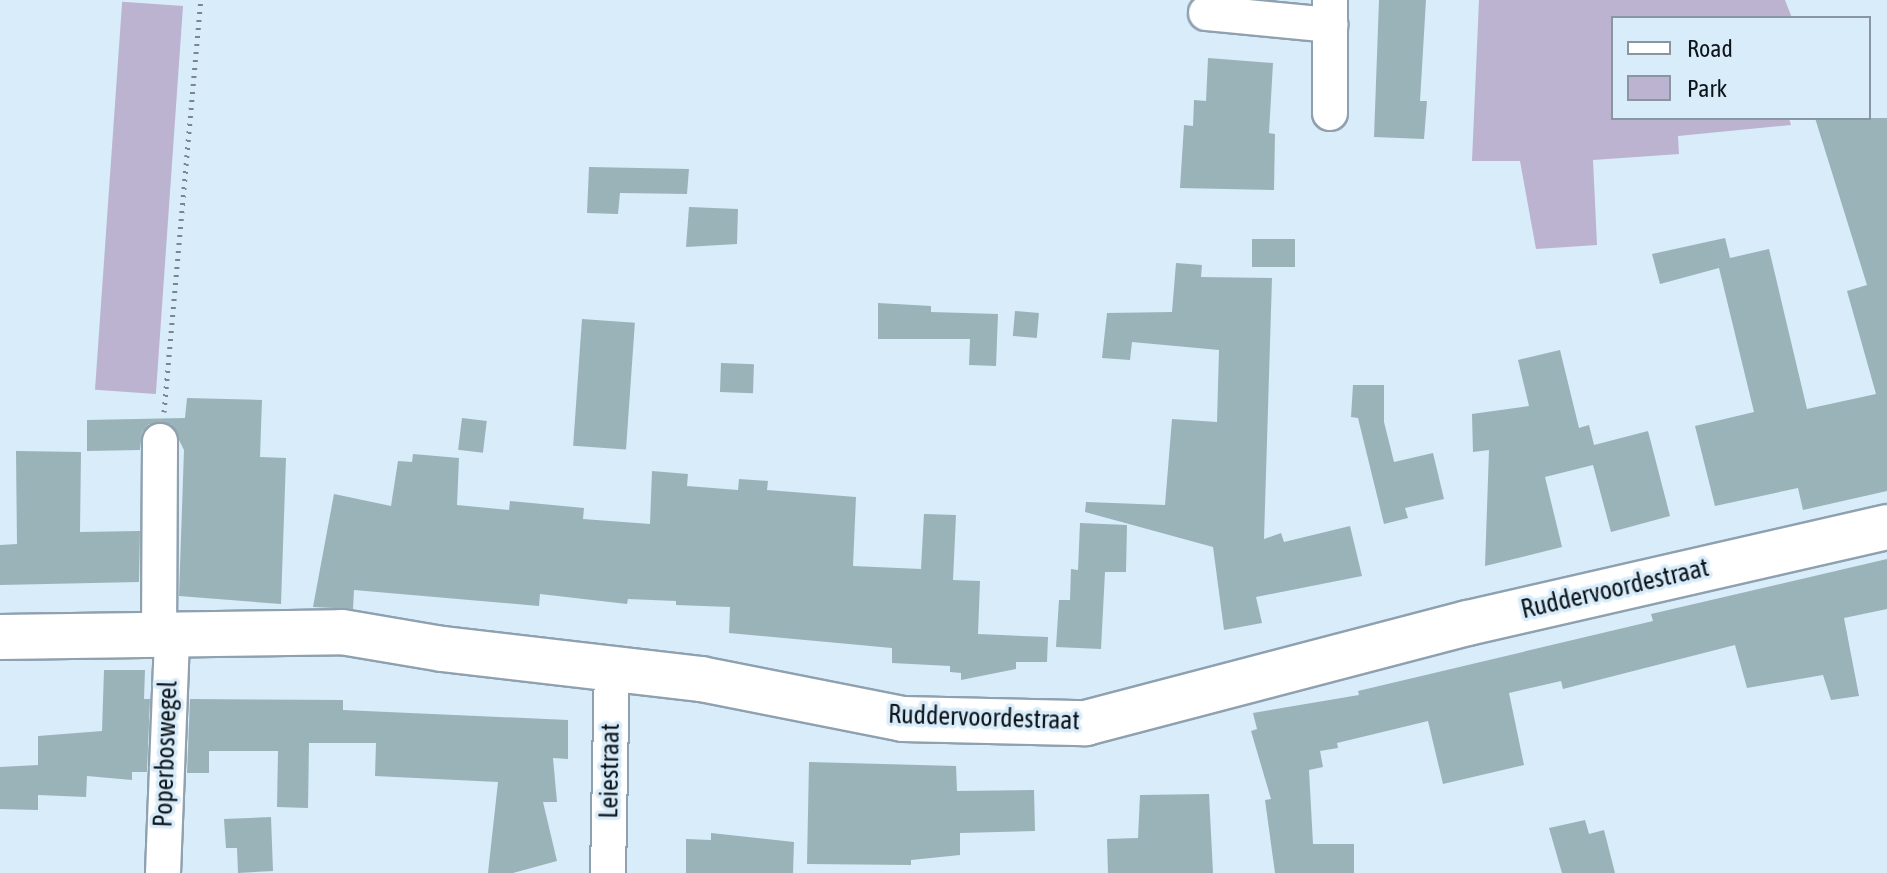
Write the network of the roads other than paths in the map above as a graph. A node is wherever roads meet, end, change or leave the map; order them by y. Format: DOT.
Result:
graph roads {
  1 [pos="1330,12"];
  2 [pos="1206,13"];
  3 [pos="1330,113"];
  4 [pos="160,441"];
  5 [pos="1887,527"];
  6 [pos="166,635"];
  7 [pos="0,637"];
  8 [pos="612,668"];
  9 [pos="163,873"];
  10 [pos="608,873"];
  1 -- 2 [label="street"];
  1 -- 3 [label="street"];
  4 -- 6 [label="street"];
  5 -- 8 [label="street, Ruddervoordestraat"];
  6 -- 7 [label="street, Ruddervoordestraat"];
  6 -- 8 [label="street, Ruddervoordestraat"];
  6 -- 9 [label="street, Poperboswegel"];
  8 -- 10 [label="street, Leiestraat"];
}
